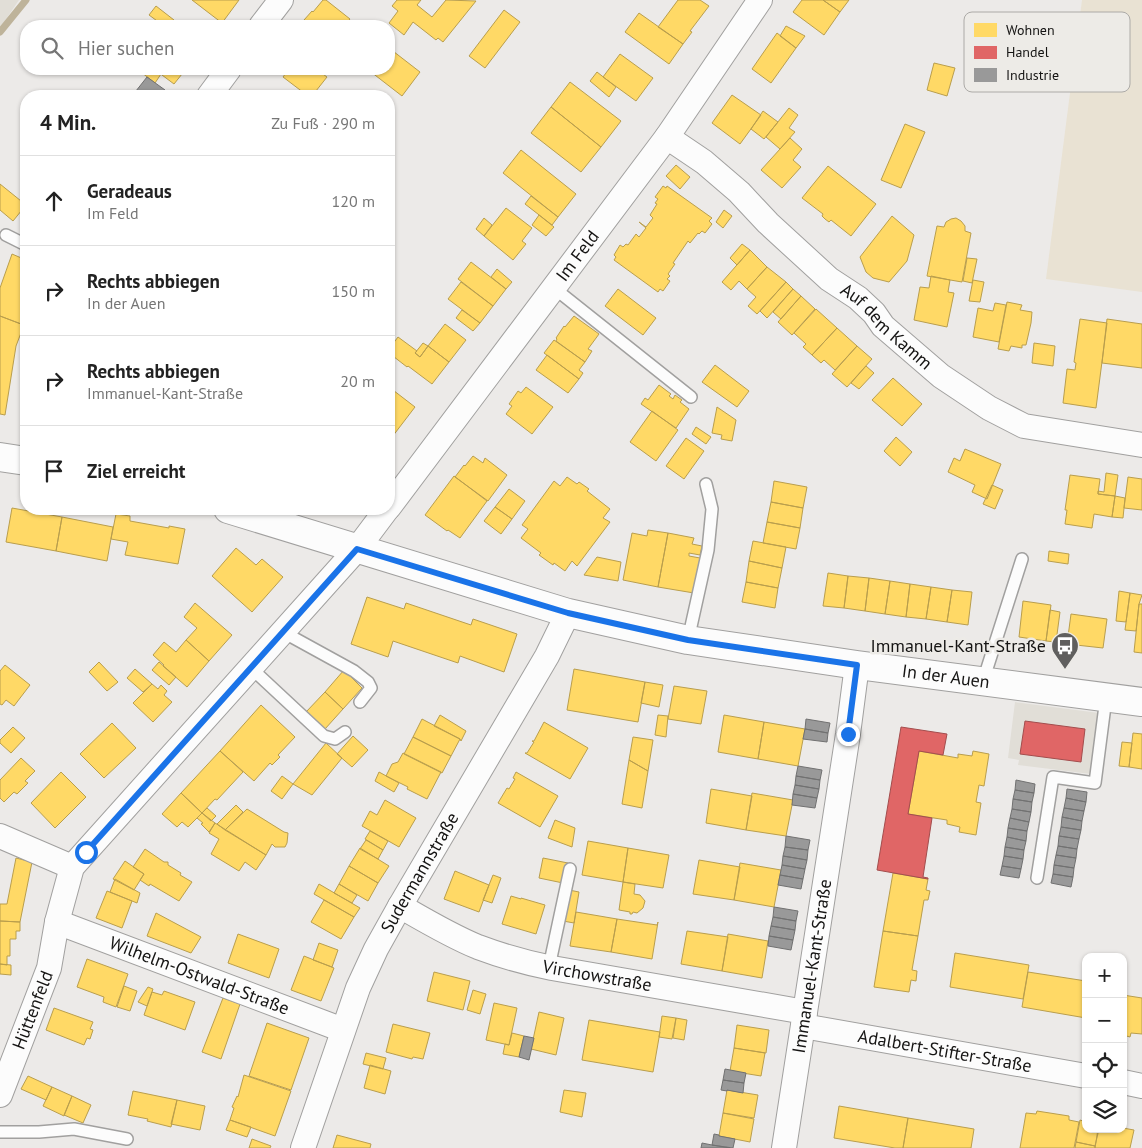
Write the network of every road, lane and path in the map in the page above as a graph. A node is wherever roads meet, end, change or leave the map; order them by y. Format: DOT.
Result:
graph roads {
  1 [pos="281,0"];
  2 [pos="760,0"];
  3 [pos="266,20"];
  4 [pos="225,75"];
  5 [pos="213,90"];
  6 [pos="667,137"];
  7 [pos="6,235"];
  8 [pos="20,242"];
  9 [pos="554,288"];
  10 [pos="691,397"];
  11 [pos="1142,445"];
  12 [pos="0,457"];
  13 [pos="20,460"];
  14 [pos="706,484"];
  15 [pos="395,499"];
  16 [pos="247,515"];
  17 [pos="383,515"];
  18 [pos="357,549"];
  19 [pos="1022,559"];
  20 [pos="568,613"];
  21 [pos="283,632"];
  22 [pos="688,640"];
  23 [pos="857,665"];
  24 [pos="251,668"];
  25 [pos="983,681"];
  26 [pos="1106,698"];
  27 [pos="360,702"];
  28 [pos="1142,702"];
  29 [pos="345,732"];
  30 [pos="0,836"];
  31 [pos="72,867"];
  32 [pos="570,869"];
  33 [pos="1037,878"];
  34 [pos="400,906"];
  35 [pos="56,922"];
  36 [pos="549,967"];
  37 [pos="804,1019"];
  38 [pos="343,1030"];
  39 [pos="1082,1075"];
  40 [pos="1127,1083"];
  41 [pos="1142,1086"];
  42 [pos="0,1095"];
  43 [pos="0,1132"];
  44 [pos="127,1139"];
  45 [pos="303,1148"];
  46 [pos="784,1148"];
  1 -- 3 [label="street"];
  2 -- 6 [label="street, Im Feld"];
  4 -- 5 [label="street"];
  6 -- 9 [label="street, Im Feld"];
  6 -- 11 [label="street, Auf dem Kamm"];
  7 -- 8 [label="lane"];
  9 -- 10 [label="lane"];
  9 -- 15 [label="street, Im Feld"];
  12 -- 13 [label="street"];
  14 -- 22 [label="lane"];
  16 -- 18 [label="street, In der Auen"];
  17 -- 18 [label="street, Im Feld"];
  18 -- 20 [label="street, In der Auen"];
  18 -- 21 [label="street, Im Feld"];
  19 -- 25 [label="lane"];
  20 -- 22 [label="street, In der Auen"];
  20 -- 34 [label="street, Sudermannstraße"];
  21 -- 24 [label="street, Im Feld"];
  21 -- 27 [label="lane"];
  22 -- 23 [label="street, In der Auen"];
  23 -- 25 [label="street, In der Auen"];
  23 -- 37 [label="street, Immanuel-Kant-Straße"];
  24 -- 29 [label="lane"];
  24 -- 31 [label="street, Im Feld"];
  25 -- 26 [label="street, In der Auen"];
  26 -- 28 [label="street, In der Auen"];
  26 -- 33 [label="lane"];
  30 -- 31 [label="street"];
  31 -- 35 [label="street, Im Feld"];
  32 -- 36 [label="lane"];
  34 -- 36 [label="street, Virchowstraße"];
  34 -- 38 [label="street, Sudermannstraße"];
  35 -- 38 [label="street, Wilhelm-Ostwald-Straße"];
  35 -- 42 [label="street, Hüttenfeld"];
  36 -- 37 [label="street, Virchowstraße"];
  37 -- 39 [label="street, Adalbert-Stifter-Straße"];
  37 -- 46 [label="street, Immanuel-Kant-Straße"];
  38 -- 45 [label="street, Sudermannstraße"];
  40 -- 41 [label="street"];
  43 -- 44 [label="lane"];
}
